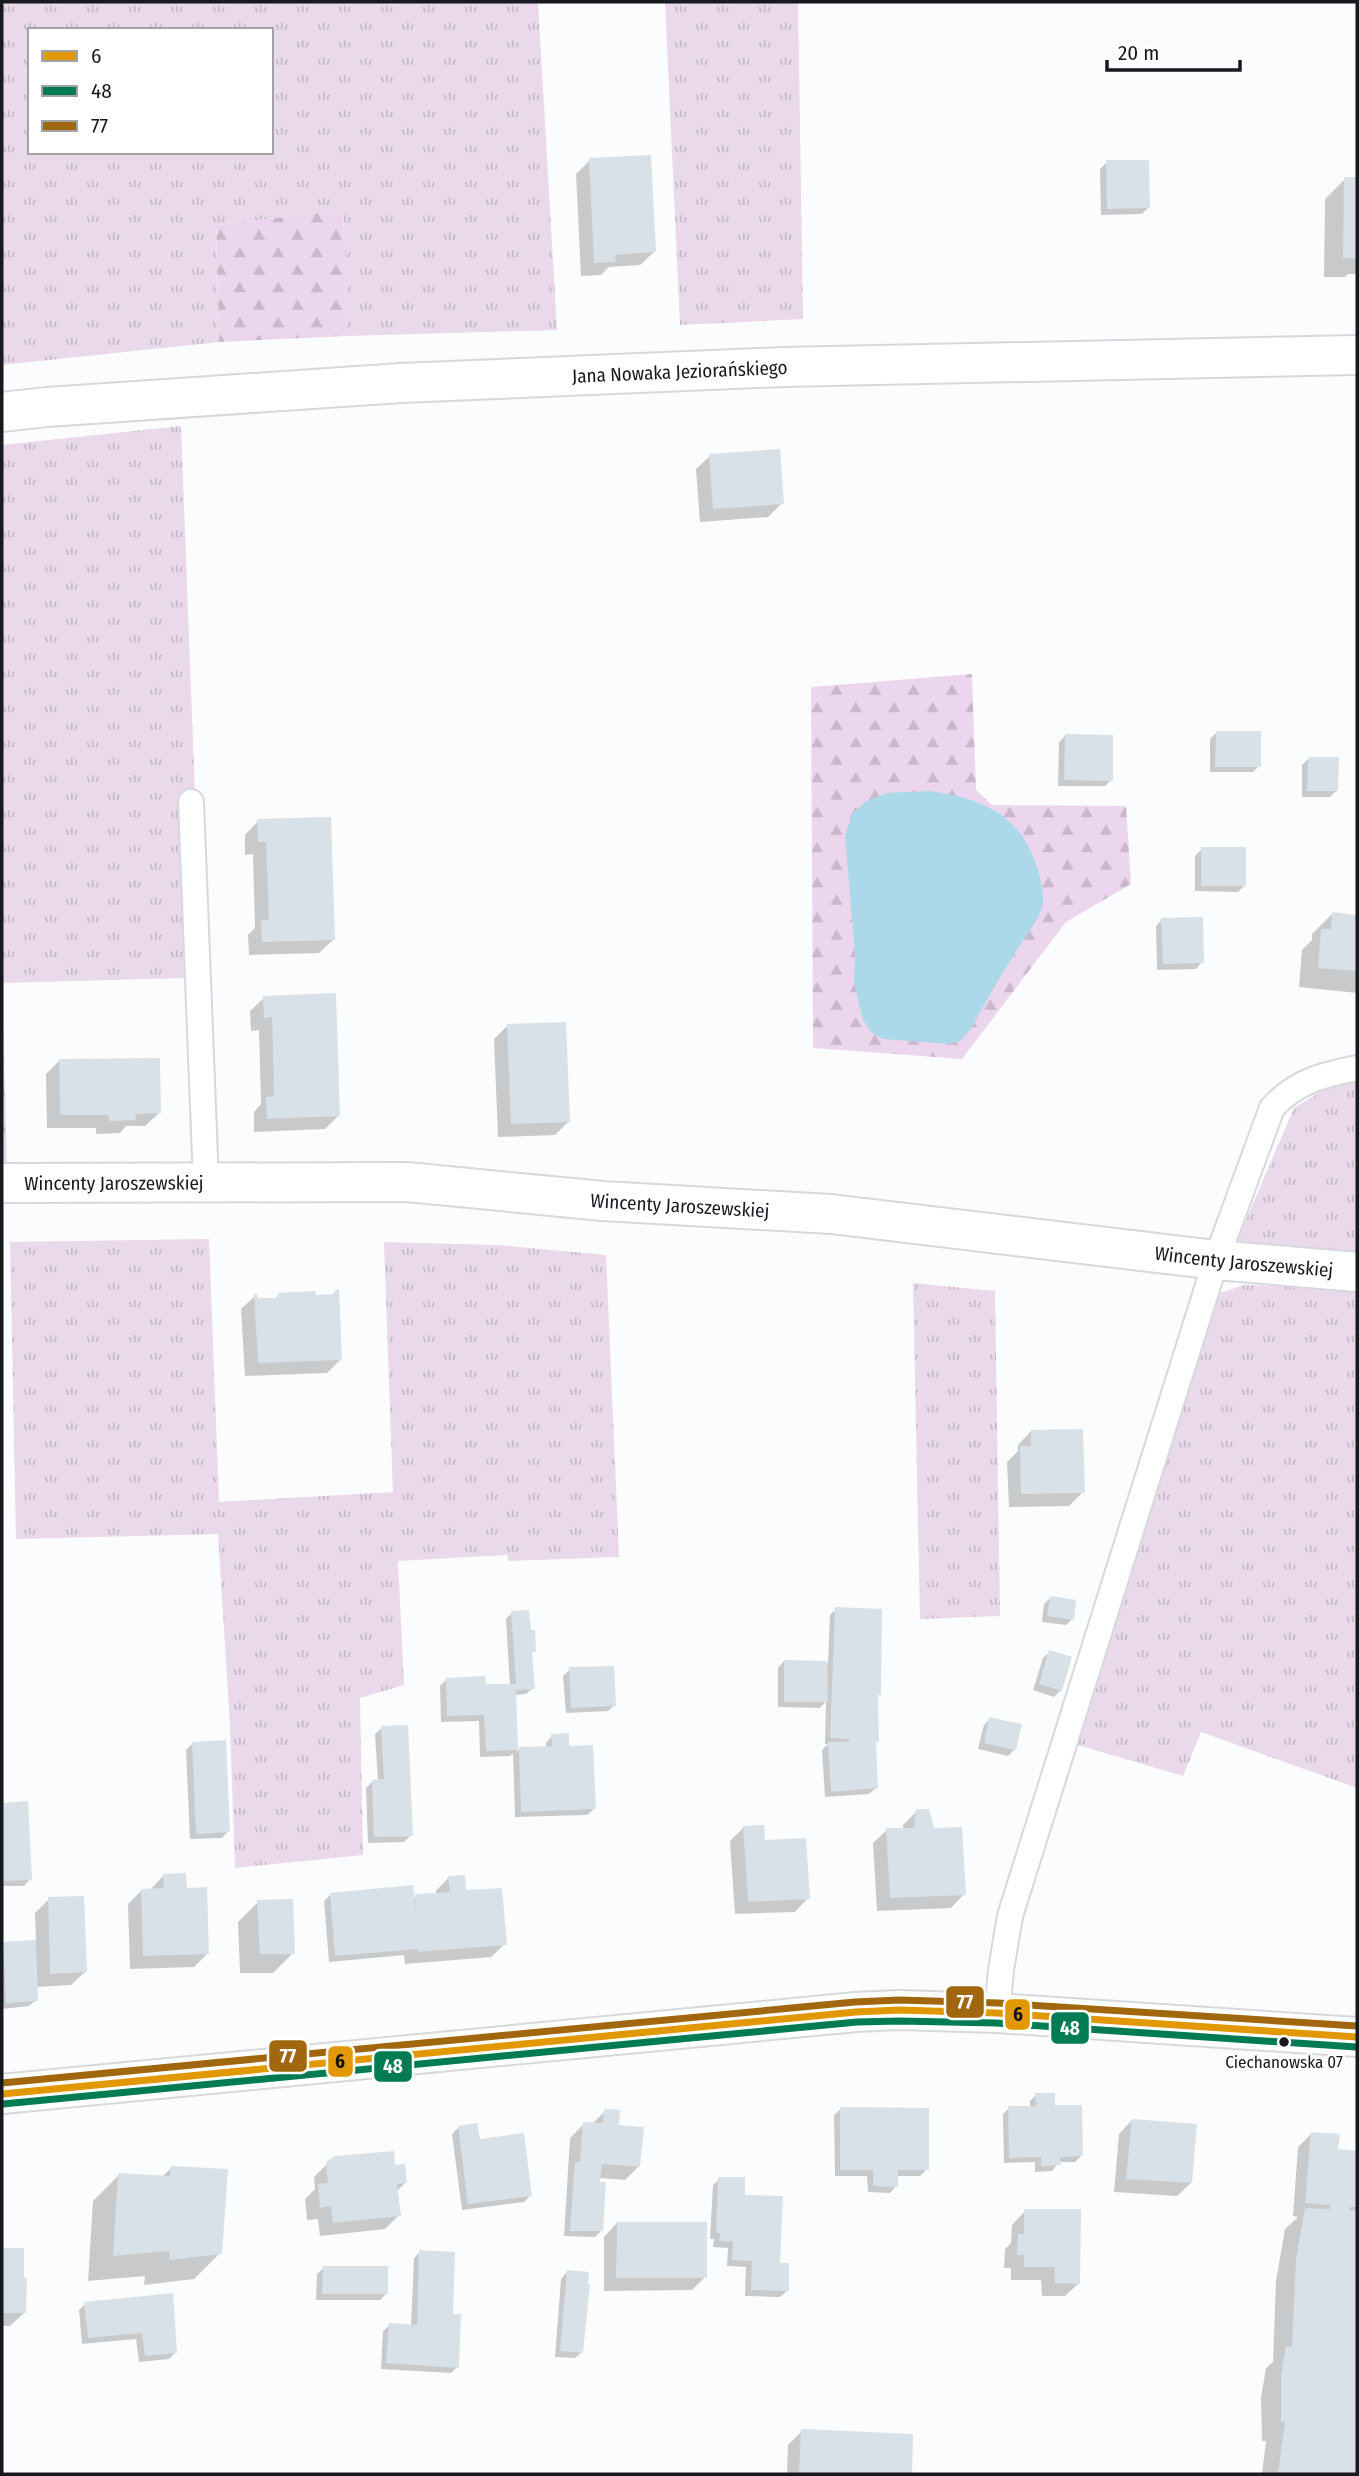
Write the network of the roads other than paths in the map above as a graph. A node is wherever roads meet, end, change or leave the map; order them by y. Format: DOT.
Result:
graph roads {
  1 [pos="1357,355"];
  2 [pos="2,412"];
  3 [pos="191,802"];
  4 [pos="1357,1068"];
  5 [pos="206,1183"];
  6 [pos="2,1184"];
  7 [pos="1216,1260"];
  8 [pos="1357,1272"];
  9 [pos="997,2013"];
  10 [pos="1357,2037"];
  11 [pos="2,2094"];
  1 -- 2 [label="street, Jana Nowaka Jeziorańskiego"];
  3 -- 5 [label="lane"];
  4 -- 7 [label="lane"];
  5 -- 6 [label="street, Wincenty Jaroszewskiej"];
  5 -- 7 [label="street, Wincenty Jaroszewskiej"];
  7 -- 8 [label="street, Wincenty Jaroszewskiej"];
  7 -- 9 [label="lane"];
  9 -- 10 [label="street"];
  9 -- 11 [label="street"];
}
